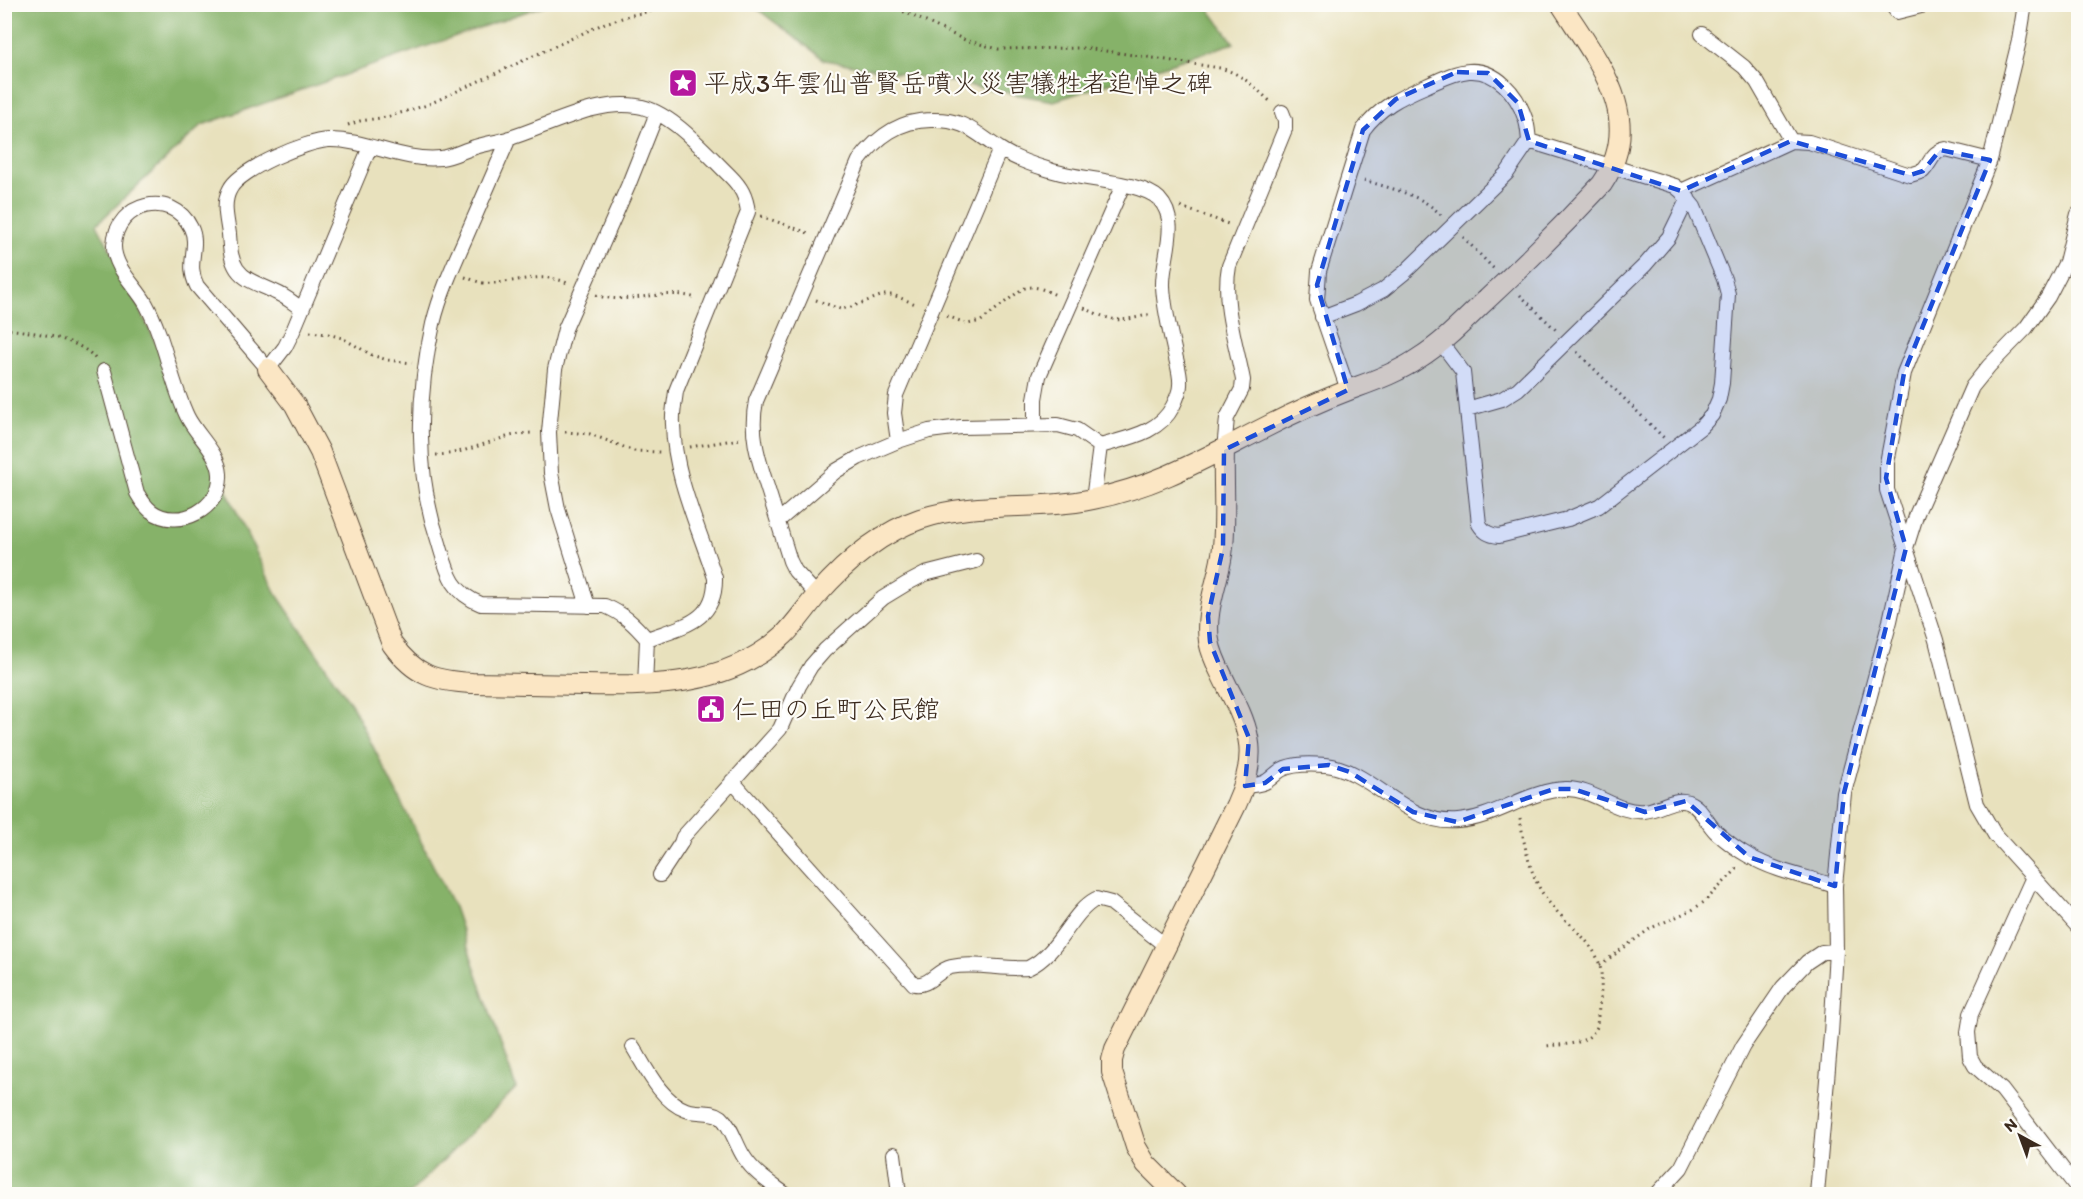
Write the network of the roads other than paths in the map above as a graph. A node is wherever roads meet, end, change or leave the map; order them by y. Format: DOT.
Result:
graph roads {
  1 [pos="1561,4"];
  2 [pos="1891,4"];
  3 [pos="1929,4"];
  4 [pos="2025,4"];
  5 [pos="1702,34"];
  6 [pos="1282,112"];
  7 [pos="657,113"];
  8 [pos="509,138"];
  9 [pos="1528,141"];
  10 [pos="1791,141"];
  11 [pos="370,147"];
  12 [pos="1000,149"];
  13 [pos="1990,160"];
  14 [pos="1613,169"];
  15 [pos="1123,185"];
  16 [pos="1685,195"];
  17 [pos="2079,214"];
  18 [pos="302,309"];
  19 [pos="1322,317"];
  20 [pos="1441,343"];
  21 [pos="268,369"];
  22 [pos="104,371"];
  23 [pos="1348,390"];
  24 [pos="1467,409"];
  25 [pos="1035,424"];
  26 [pos="898,441"];
  27 [pos="1100,446"];
  28 [pos="1224,450"];
  29 [pos="1093,500"];
  30 [pos="777,521"];
  31 [pos="1906,548"];
  32 [pos="976,561"];
  33 [pos="817,595"];
  34 [pos="588,606"];
  35 [pos="647,639"];
  36 [pos="645,686"];
  37 [pos="732,782"];
  38 [pos="1245,786"];
  39 [pos="660,875"];
  40 [pos="2033,877"];
  41 [pos="1834,886"];
  42 [pos="2079,927"];
  43 [pos="1166,946"];
  44 [pos="1836,951"];
  45 [pos="633,1047"];
  46 [pos="894,1154"];
  47 [pos="2079,1189"];
  48 [pos="785,1194"];
  49 [pos="899,1194"];
  50 [pos="1176,1194"];
  51 [pos="1657,1194"];
  52 [pos="1817,1194"];
  1 -- 14 [label="street"];
  2 -- 3 [label="street"];
  4 -- 13 [label="street"];
  5 -- 10 [label="street"];
  6 -- 28 [label="street"];
  7 -- 8 [label="street"];
  7 -- 34 [label="street"];
  7 -- 35 [label="street"];
  8 -- 11 [label="street"];
  8 -- 34 [label="street"];
  9 -- 14 [label="street"];
  9 -- 19 [label="street"];
  9 -- 19 [label="street"];
  10 -- 13 [label="street"];
  10 -- 16 [label="street"];
  11 -- 18 [label="street"];
  11 -- 18 [label="street"];
  12 -- 15 [label="street"];
  12 -- 26 [label="street"];
  12 -- 30 [label="street"];
  13 -- 31 [label="street"];
  14 -- 16 [label="street"];
  14 -- 20 [label="street"];
  15 -- 25 [label="street"];
  15 -- 27 [label="street"];
  16 -- 24 [label="street"];
  16 -- 24 [label="street"];
  17 -- 31 [label="street"];
  18 -- 21 [label="street"];
  19 -- 23 [label="street"];
  20 -- 23 [label="street"];
  20 -- 24 [label="street"];
  21 -- 22 [label="street"];
  21 -- 36 [label="street"];
  23 -- 28 [label="street"];
  25 -- 26 [label="street"];
  25 -- 27 [label="street"];
  26 -- 30 [label="street"];
  27 -- 29 [label="street"];
  28 -- 29 [label="street"];
  28 -- 38 [label="street"];
  29 -- 33 [label="street"];
  30 -- 33 [label="street"];
  31 -- 40 [label="street"];
  31 -- 41 [label="street"];
  32 -- 37 [label="street"];
  33 -- 36 [label="street"];
  34 -- 35 [label="street"];
  35 -- 36 [label="street"];
  37 -- 39 [label="street"];
  37 -- 43 [label="street"];
  38 -- 41 [label="street"];
  38 -- 43 [label="street"];
  40 -- 42 [label="street"];
  40 -- 47 [label="street"];
  41 -- 44 [label="street"];
  43 -- 50 [label="street"];
  44 -- 51 [label="street"];
  44 -- 52 [label="street"];
  45 -- 48 [label="street"];
  46 -- 49 [label="street"];
}
